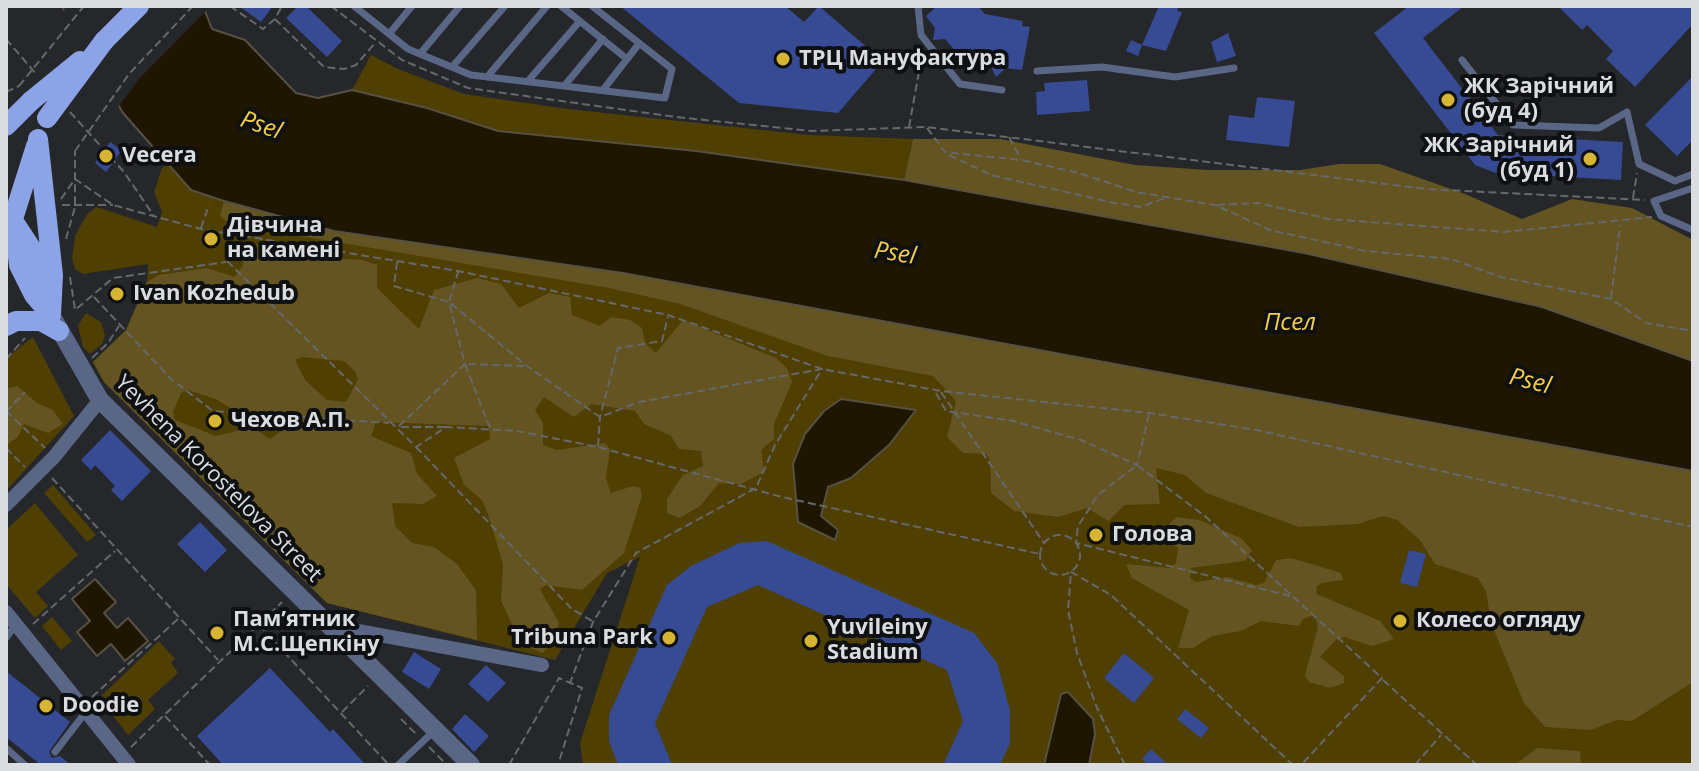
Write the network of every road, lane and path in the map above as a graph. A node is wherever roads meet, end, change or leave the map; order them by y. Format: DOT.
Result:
graph roads {
  1 [pos="84,6"];
  2 [pos="139,6"];
  3 [pos="193,6"];
  4 [pos="230,6"];
  5 [pos="282,6"];
  6 [pos="331,6"];
  7 [pos="354,6"];
  8 [pos="370,6"];
  9 [pos="412,6"];
  10 [pos="460,6"];
  11 [pos="505,6"];
  12 [pos="547,6"];
  13 [pos="561,6"];
  14 [pos="592,6"];
  15 [pos="918,6"];
  16 [pos="363,14"];
  17 [pos="275,19"];
  18 [pos="580,21"];
  19 [pos="389,34"];
  20 [pos="921,35"];
  21 [pos="6,39"];
  22 [pos="603,39"];
  23 [pos="104,41"];
  24 [pos="377,41"];
  25 [pos="638,45"];
  26 [pos="420,54"];
  27 [pos="627,59"];
  28 [pos="1462,60"];
  29 [pos="452,67"];
  30 [pos="1234,68"];
  31 [pos="1037,71"];
  32 [pos="487,77"];
  33 [pos="528,81"];
  34 [pos="45,84"];
  35 [pos="565,85"];
  36 [pos="603,90"];
  37 [pos="1002,90"];
  38 [pos="6,92"];
  39 [pos="25,94"];
  40 [pos="65,106"];
  41 [pos="6,126"];
  42 [pos="926,127"];
  43 [pos="908,128"];
  44 [pos="1008,137"];
  45 [pos="38,139"];
  46 [pos="945,152"];
  47 [pos="1021,160"];
  48 [pos="1639,164"];
  49 [pos="1693,174"];
  50 [pos="75,179"];
  51 [pos="1693,188"];
  52 [pos="1169,197"];
  53 [pos="1633,200"];
  54 [pos="1654,201"];
  55 [pos="113,205"];
  56 [pos="209,205"];
  57 [pos="1215,205"];
  58 [pos="75,207"];
  59 [pos="9,214"];
  60 [pos="1661,216"];
  61 [pos="155,217"];
  62 [pos="1620,222"];
  63 [pos="201,229"];
  64 [pos="1693,230"];
  65 [pos="243,237"];
  66 [pos="6,241"];
  67 [pos="65,242"];
  68 [pos="227,261"];
  69 [pos="397,262"];
  70 [pos="69,269"];
  71 [pos="458,271"];
  72 [pos="94,297"];
  73 [pos="1611,299"];
  74 [pos="449,302"];
  75 [pos="668,315"];
  76 [pos="55,323"];
  77 [pos="119,325"];
  78 [pos="6,326"];
  79 [pos="1693,331"];
  80 [pos="27,337"];
  81 [pos="92,358"];
  82 [pos="6,359"];
  83 [pos="465,364"];
  84 [pos="527,366"];
  85 [pos="822,369"];
  86 [pos="935,390"];
  87 [pos="941,391"];
  88 [pos="25,392"];
  89 [pos="100,400"];
  90 [pos="6,411"];
  91 [pos="953,413"];
  92 [pos="1149,413"];
  93 [pos="600,417"];
  94 [pos="391,423"];
  95 [pos="398,427"];
  96 [pos="446,427"];
  97 [pos="491,429"];
  98 [pos="416,447"];
  99 [pos="598,447"];
  100 [pos="6,448"];
  101 [pos="54,457"];
  102 [pos="1137,465"];
  103 [pos="41,475"];
  104 [pos="756,488"];
  105 [pos="6,505"];
  106 [pos="1693,527"];
  107 [pos="1044,543"];
  108 [pos="1076,543"];
  109 [pos="116,550"];
  110 [pos="1040,554"];
  111 [pos="1071,572"];
  112 [pos="1290,596"];
  113 [pos="283,601"];
  114 [pos="11,618"];
  115 [pos="179,619"];
  116 [pos="593,622"];
  117 [pos="259,624"];
  118 [pos="32,625"];
  119 [pos="330,625"];
  120 [pos="6,638"];
  121 [pos="218,660"];
  122 [pos="542,665"];
  123 [pos="1382,678"];
  124 [pos="570,683"];
  125 [pos="368,686"];
  126 [pos="92,697"];
  127 [pos="85,713"];
  128 [pos="341,713"];
  129 [pos="164,715"];
  130 [pos="436,730"];
  131 [pos="1442,734"];
  132 [pos="6,748"];
  133 [pos="55,752"];
  134 [pos="125,760"];
  135 [pos="25,765"];
  136 [pos="210,765"];
  137 [pos="389,765"];
  138 [pos="398,765"];
  139 [pos="471,765"];
  140 [pos="509,765"];
  141 [pos="558,765"];
  142 [pos="1125,765"];
  143 [pos="1293,765"];
  144 [pos="1301,765"];
  145 [pos="1415,765"];
  146 [pos="1477,765"];
  1 -- 39 [label="path, bridge"];
  2 -- 23 [label="main road"];
  3 -- 50 [label="path, bridge"];
  4 -- 17 [label="path"];
  5 -- 17 [label="path"];
  6 -- 24 [label="path"];
  7 -- 16 [label="lane"];
  8 -- 16 [label="lane"];
  9 -- 19 [label="lane"];
  10 -- 26 [label="lane"];
  11 -- 29 [label="lane"];
  12 -- 32 [label="lane"];
  13 -- 18 [label="lane"];
  14 -- 25 [label="lane"];
  15 -- 20 [label="lane"];
  16 -- 19 [label="lane"];
  17 -- 24 [label="path"];
  18 -- 22 [label="lane"];
  18 -- 33 [label="lane"];
  19 -- 26 [label="lane"];
  20 -- 37 [label="lane"];
  20 -- 43 [label="path"];
  21 -- 34 [label="path"];
  22 -- 27 [label="lane"];
  22 -- 35 [label="lane"];
  23 -- 39 [label="main road, bridge"];
  23 -- 45 [label="main road, bridge"];
  24 -- 43 [label="path"];
  25 -- 27 [label="lane"];
  25 -- 36 [label="lane"];
  26 -- 29 [label="lane"];
  27 -- 36 [label="lane"];
  28 -- 48 [label="lane"];
  29 -- 32 [label="lane"];
  30 -- 31 [label="lane"];
  32 -- 33 [label="lane"];
  33 -- 35 [label="lane"];
  35 -- 36 [label="lane"];
  38 -- 39 [label="path"];
  39 -- 41 [label="main road"];
  40 -- 61 [label="path"];
  42 -- 43 [label="path"];
  42 -- 44 [label="path"];
  42 -- 46 [label="path"];
  44 -- 47 [label="path"];
  44 -- 53 [label="path"];
  45 -- 59 [label="main road"];
  45 -- 76 [label="main road"];
  46 -- 47 [label="path"];
  46 -- 52 [label="path"];
  47 -- 52 [label="path"];
  48 -- 49 [label="lane"];
  48 -- 53 [label="path"];
  50 -- 55 [label="path"];
  50 -- 58 [label="path"];
  50 -- 58 [label="path"];
  51 -- 54 [label="lane"];
  52 -- 57 [label="path"];
  53 -- 54 [label="path"];
  54 -- 60 [label="lane"];
  55 -- 58 [label="path"];
  55 -- 61 [label="path"];
  56 -- 63 [label="path"];
  57 -- 62 [label="path"];
  57 -- 73 [label="path"];
  58 -- 67 [label="path"];
  59 -- 66 [label="main road"];
  59 -- 76 [label="main road"];
  60 -- 62 [label="path"];
  60 -- 64 [label="lane"];
  61 -- 63 [label="path"];
  62 -- 73 [label="path"];
  63 -- 65 [label="path"];
  65 -- 68 [label="path"];
  65 -- 69 [label="path"];
  68 -- 72 [label="path"];
  68 -- 94 [label="path"];
  69 -- 71 [label="path"];
  69 -- 74 [label="path"];
  70 -- 72 [label="path"];
  71 -- 74 [label="path"];
  71 -- 75 [label="path"];
  72 -- 77 [label="path"];
  73 -- 79 [label="path"];
  74 -- 83 [label="path"];
  74 -- 84 [label="path"];
  75 -- 85 [label="path"];
  75 -- 93 [label="path"];
  76 -- 78 [label="main road"];
  76 -- 89 [label="street, Yevhena Korostelova Street"];
  77 -- 81 [label="path"];
  77 -- 94 [label="path"];
  80 -- 82 [label="path"];
  83 -- 84 [label="path"];
  83 -- 95 [label="path"];
  83 -- 97 [label="path"];
  84 -- 93 [label="path"];
  85 -- 86 [label="path"];
  85 -- 93 [label="path"];
  85 -- 104 [label="path"];
  86 -- 87 [label="path"];
  86 -- 91 [label="path"];
  87 -- 91 [label="path"];
  87 -- 92 [label="path"];
  88 -- 90 [label="path"];
  89 -- 101 [label="street"];
  89 -- 119 [label="street, Yevhena Korostelova Street"];
  90 -- 101 [label="path"];
  91 -- 102 [label="path"];
  91 -- 107 [label="path"];
  92 -- 102 [label="path"];
  92 -- 106 [label="path"];
  93 -- 99 [label="path"];
  94 -- 95 [label="path"];
  95 -- 96 [label="path"];
  95 -- 98 [label="path"];
  96 -- 97 [label="path"];
  96 -- 98 [label="path"];
  97 -- 99 [label="path"];
  98 -- 116 [label="path"];
  99 -- 104 [label="path"];
  100 -- 103 [label="path"];
  101 -- 103 [label="street"];
  102 -- 108 [label="path"];
  102 -- 112 [label="path"];
  103 -- 105 [label="street"];
  103 -- 109 [label="path"];
  104 -- 110 [label="path"];
  104 -- 116 [label="path"];
  107 -- 108 [label="path"];
  107 -- 110 [label="path"];
  108 -- 111 [label="path"];
  108 -- 112 [label="path"];
  109 -- 115 [label="path"];
  109 -- 118 [label="path"];
  110 -- 111 [label="path"];
  111 -- 142 [label="path"];
  111 -- 143 [label="path"];
  112 -- 123 [label="path"];
  113 -- 117 [label="path"];
  114 -- 120 [label="lane"];
  114 -- 127 [label="street"];
  115 -- 121 [label="path"];
  115 -- 126 [label="path"];
  116 -- 124 [label="path"];
  117 -- 121 [label="path"];
  117 -- 128 [label="path"];
  119 -- 122 [label="street"];
  119 -- 130 [label="street, Yevhena Korostelova Street"];
  121 -- 129 [label="path"];
  123 -- 131 [label="path"];
  123 -- 144 [label="path"];
  124 -- 140 [label="path"];
  124 -- 141 [label="path"];
  125 -- 128 [label="path"];
  127 -- 133 [label="lane"];
  127 -- 134 [label="street"];
  128 -- 137 [label="path"];
  129 -- 134 [label="path"];
  129 -- 136 [label="path"];
  130 -- 138 [label="lane"];
  130 -- 139 [label="street, Yevhena Korostelova Street"];
  131 -- 145 [label="path"];
  131 -- 146 [label="path"];
  132 -- 135 [label="lane"];
}
